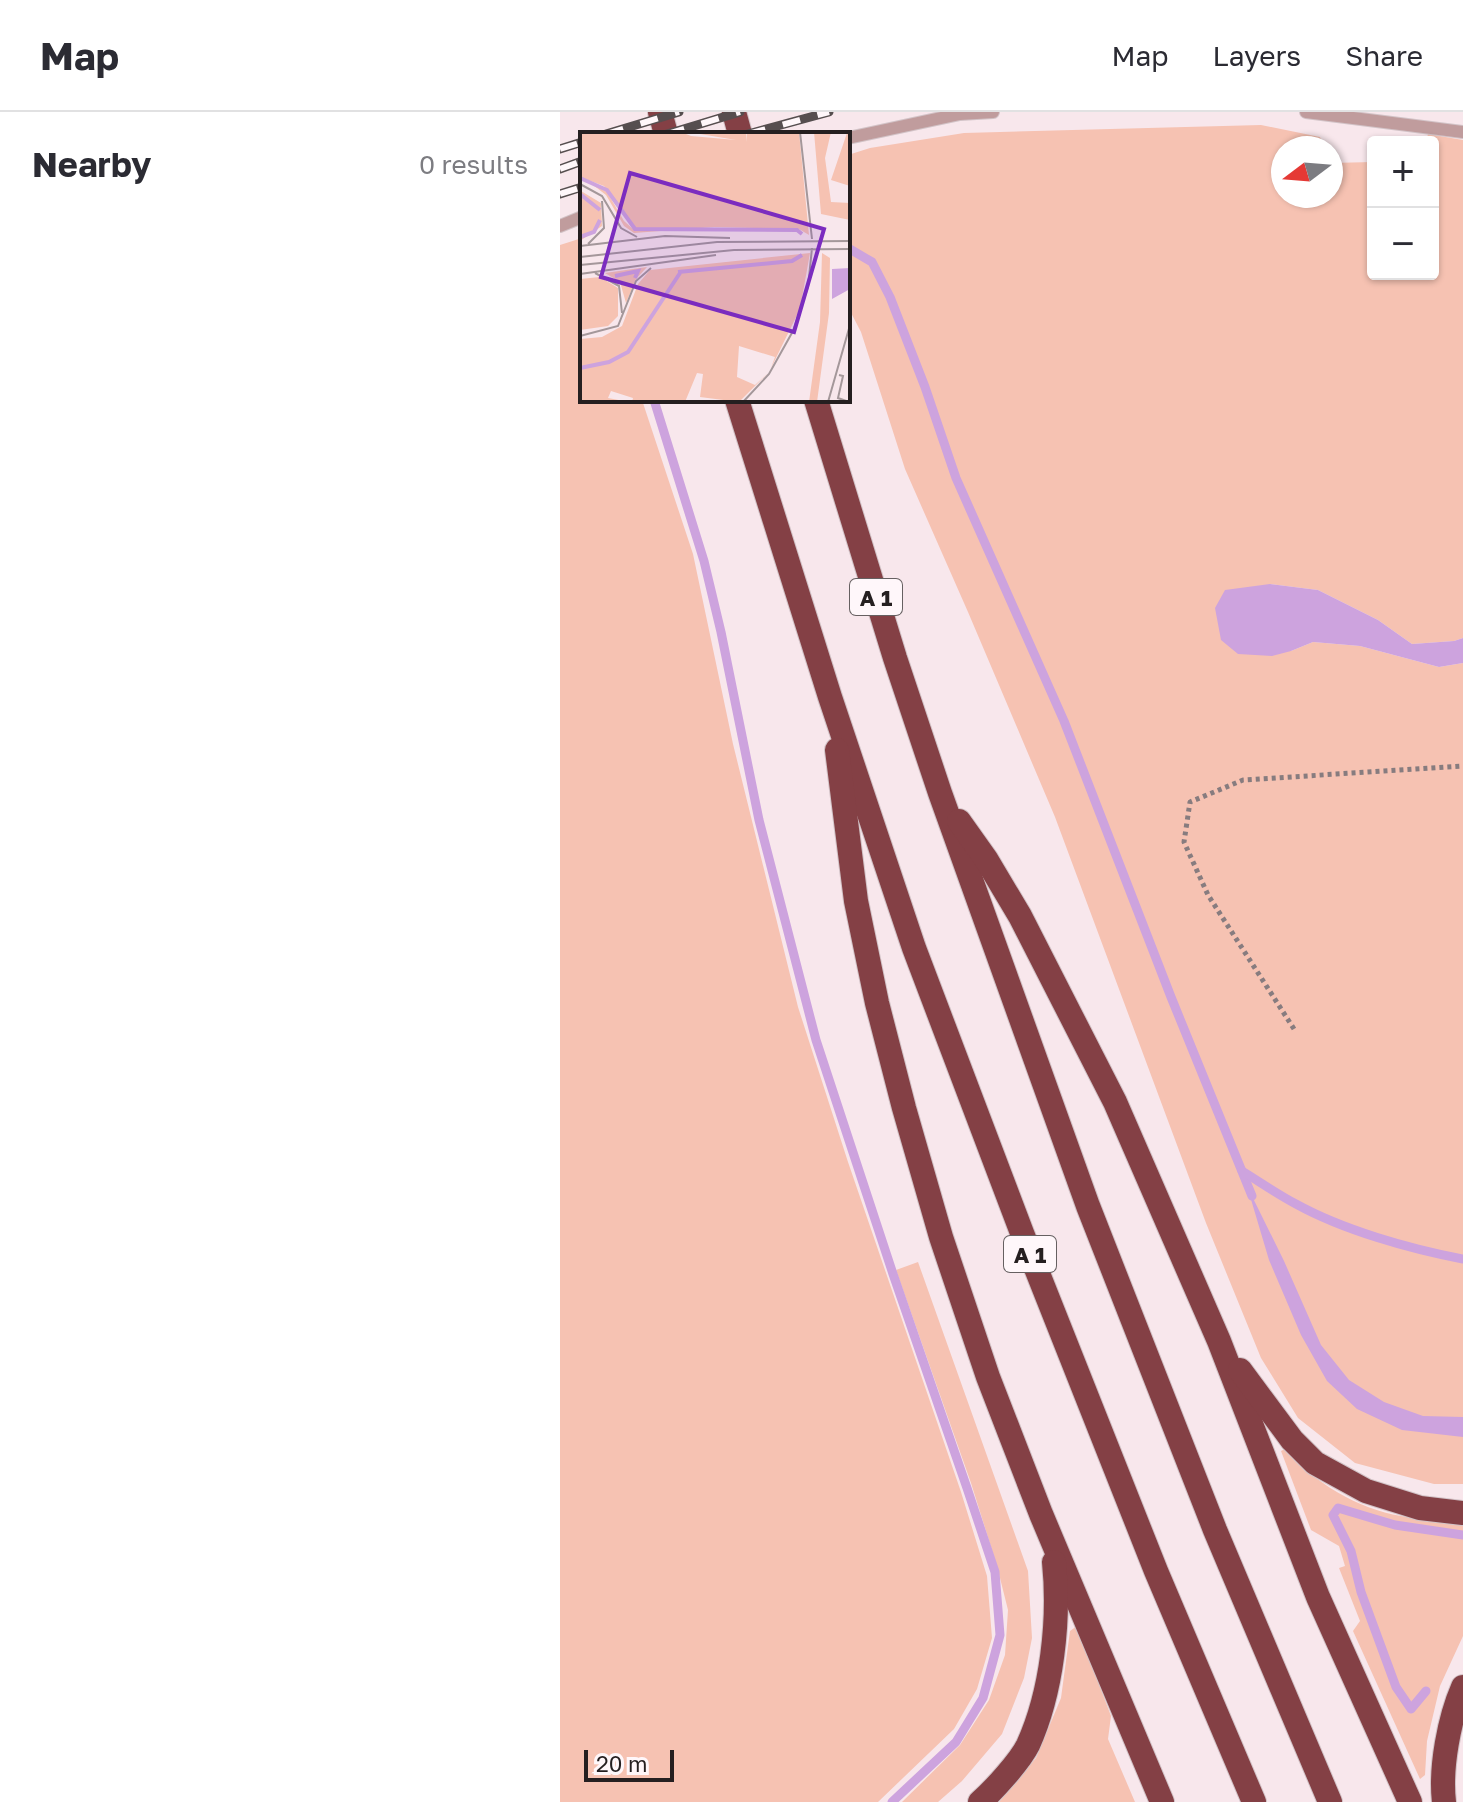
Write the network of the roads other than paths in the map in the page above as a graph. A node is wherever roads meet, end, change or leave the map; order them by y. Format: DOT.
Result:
graph roads {
  1 [pos="660,112"];
  2 [pos="734,112"];
  3 [pos="993,112"];
  4 [pos="1306,112"];
  5 [pos="665,132"];
  6 [pos="739,132"];
  7 [pos="1463,132"];
  8 [pos="850,138"];
  9 [pos="580,218"];
  10 [pos="560,226"];
  11 [pos="738,402"];
  12 [pos="817,402"];
  13 [pos="830,697"];
  14 [pos="940,793"];
  15 [pos="1219,1341"];
  16 [pos="1463,1513"];
  17 [pos="1041,1514"];
  18 [pos="1463,1687"];
  19 [pos="980,1802"];
  20 [pos="1162,1802"];
  21 [pos="1254,1802"];
  22 [pos="1330,1802"];
  23 [pos="1410,1802"];
  24 [pos="1444,1802"];
  1 -- 5 [label="highway"];
  2 -- 6 [label="highway"];
  3 -- 8 [label="lane"];
  4 -- 7 [label="lane"];
  9 -- 10 [label="lane"];
  11 -- 13 [label="highway, A 1"];
  12 -- 14 [label="highway, A 1"];
  13 -- 17 [label="highway"];
  13 -- 21 [label="highway, A 1"];
  14 -- 15 [label="highway"];
  14 -- 22 [label="highway, A 1"];
  15 -- 16 [label="highway"];
  15 -- 23 [label="highway"];
  17 -- 19 [label="highway"];
  17 -- 20 [label="highway"];
  18 -- 24 [label="highway"];
}
